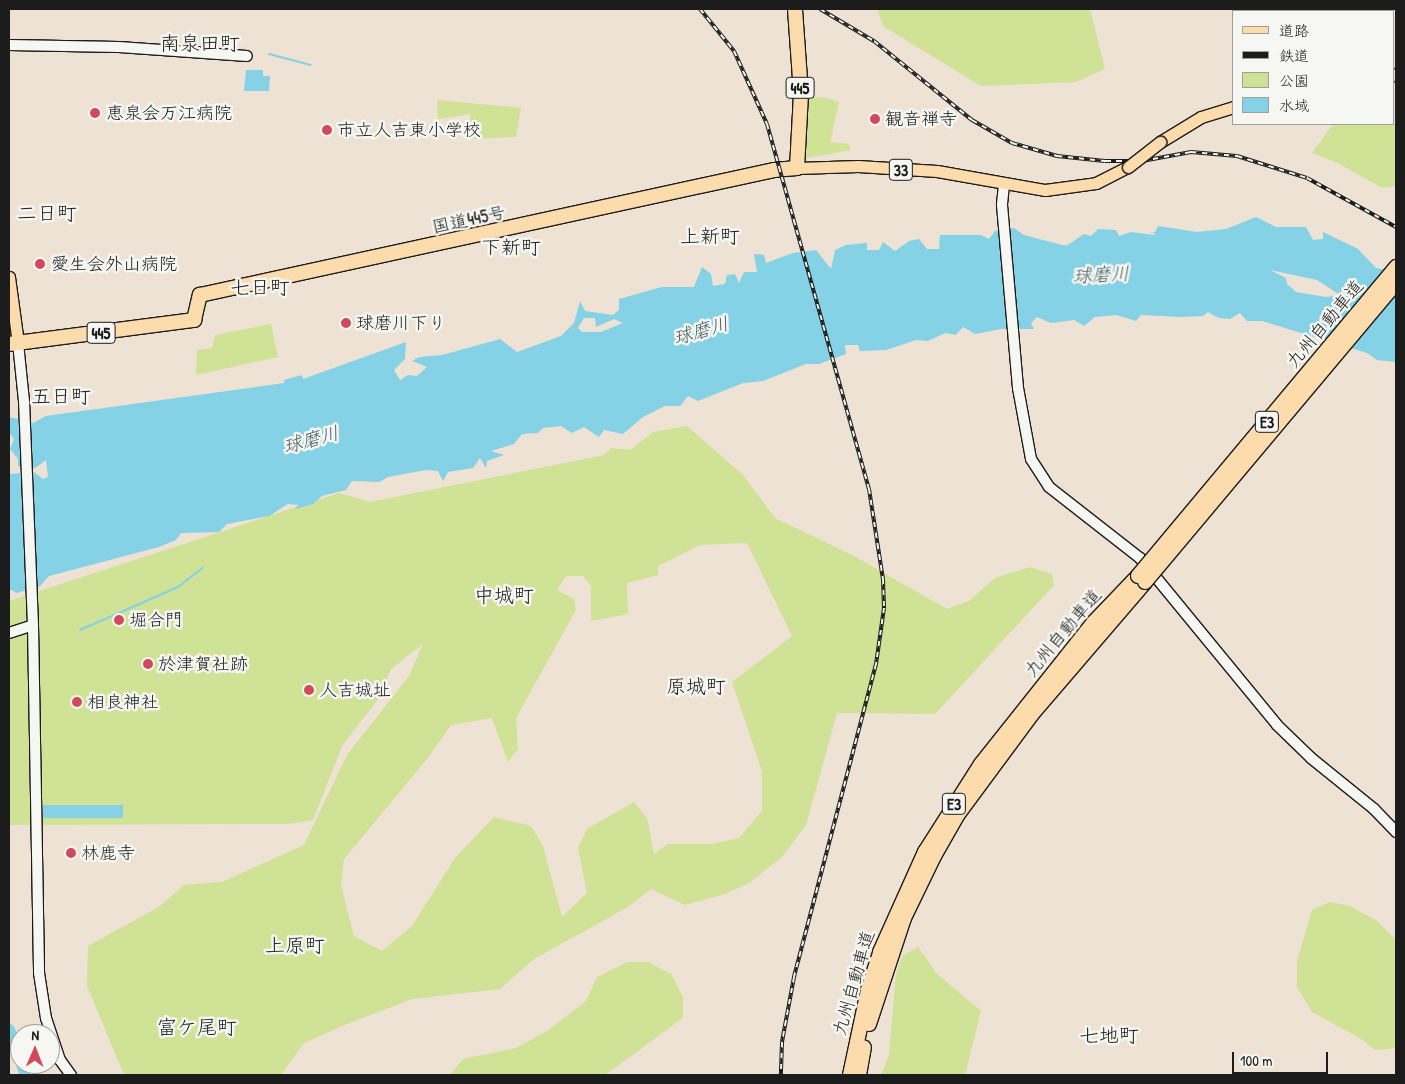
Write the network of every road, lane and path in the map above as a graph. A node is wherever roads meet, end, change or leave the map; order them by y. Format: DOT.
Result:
graph roads {
  1 [pos="795,9"];
  2 [pos="9,45"];
  3 [pos="247,56"];
  4 [pos="1232,108"];
  5 [pos="797,168"];
  6 [pos="1004,185"];
  7 [pos="1396,267"];
  8 [pos="9,277"];
  9 [pos="1396,283"];
  10 [pos="13,344"];
  11 [pos="1141,579"];
  12 [pos="33,625"];
  13 [pos="9,633"];
  14 [pos="1396,832"];
  15 [pos="71,1075"];
  16 [pos="850,1075"];
  17 [pos="859,1075"];
  1 -- 5 [label="highway, 445"];
  2 -- 3 [label="street"];
  4 -- 6 [label="main road, 33, bridge"];
  5 -- 6 [label="main road, 33"];
  5 -- 10 [label="highway, 国道445号 / 445"];
  6 -- 14 [label="street"];
  7 -- 11 [label="highway, 九州自動車道 / E3, bridge"];
  8 -- 10 [label="main road"];
  9 -- 11 [label="highway, 九州自動車道 / E3, bridge"];
  10 -- 12 [label="street"];
  11 -- 16 [label="highway, 九州自動車道 / E3"];
  11 -- 17 [label="highway, 九州自動車道 / E3"];
  12 -- 13 [label="street"];
  12 -- 15 [label="street"];
}
